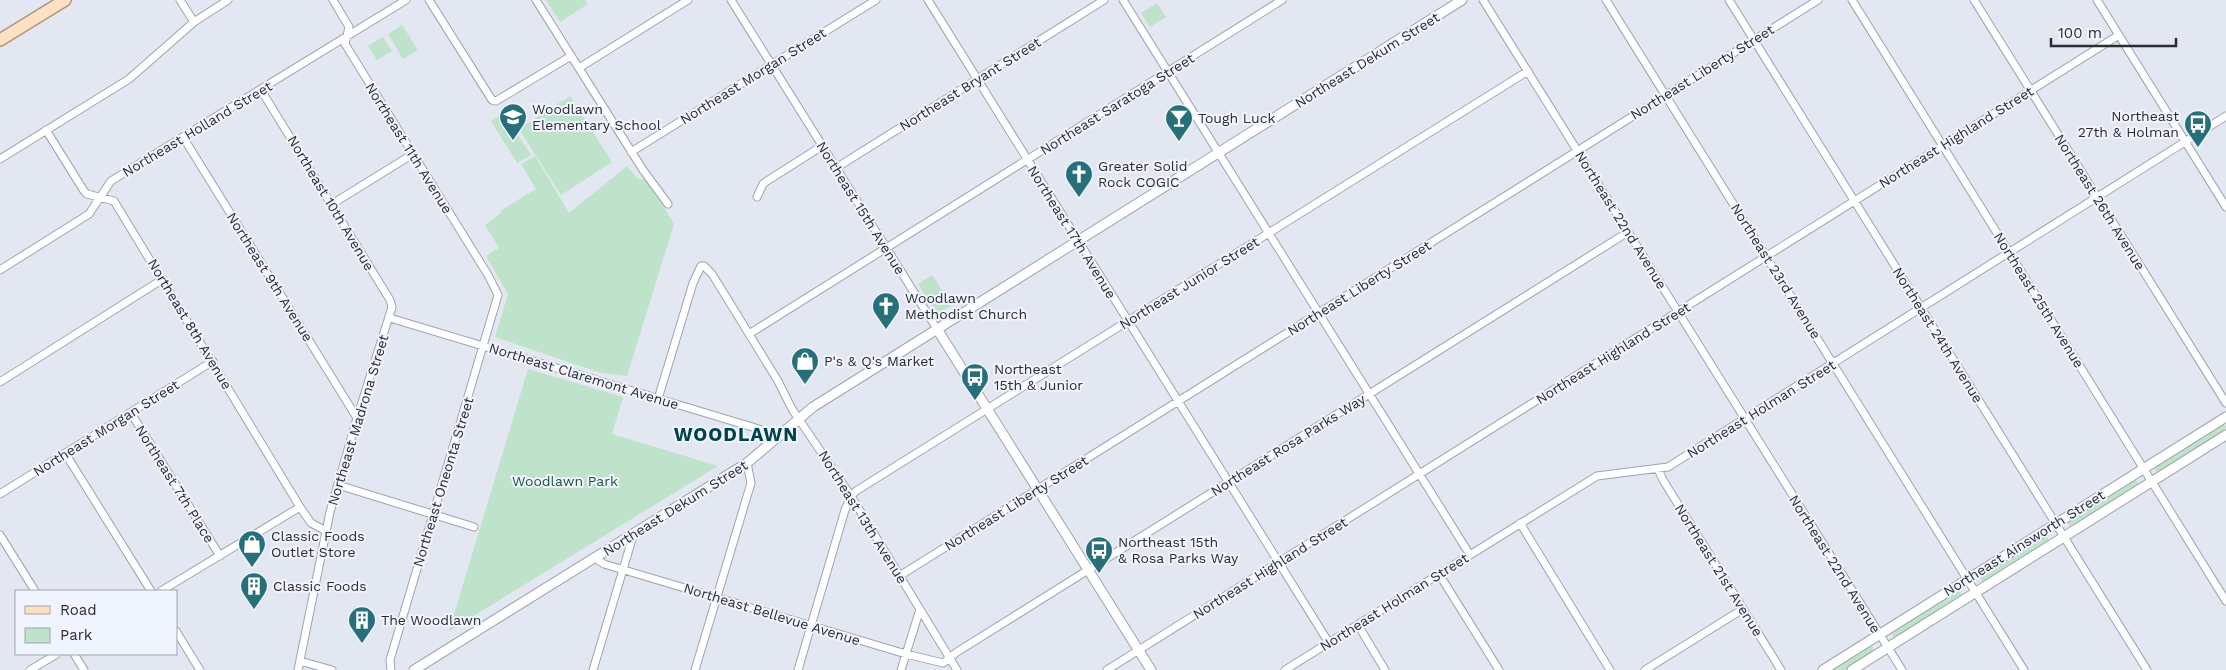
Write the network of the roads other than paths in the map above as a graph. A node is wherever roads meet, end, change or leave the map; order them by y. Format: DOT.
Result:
graph roads {
  1 [pos="65,0"];
  2 [pos="180,0"];
  3 [pos="228,0"];
  4 [pos="333,0"];
  5 [pos="406,0"];
  6 [pos="429,0"];
  7 [pos="536,0"];
  8 [pos="688,0"];
  9 [pos="731,0"];
  10 [pos="876,0"];
  11 [pos="928,0"];
  12 [pos="1104,0"];
  13 [pos="1123,0"];
  14 [pos="1282,0"];
  15 [pos="1462,0"];
  16 [pos="1483,0"];
  17 [pos="1606,0"];
  18 [pos="1729,0"];
  19 [pos="1818,0"];
  20 [pos="1852,0"];
  21 [pos="1974,0"];
  22 [pos="2097,0"];
  23 [pos="194,22"];
  24 [pos="2119,35"];
  25 [pos="347,36"];
  26 [pos="0,40"];
  27 [pos="1754,40"];
  28 [pos="571,56"];
  29 [pos="772,65"];
  30 [pos="579,68"];
  31 [pos="1528,71"];
  32 [pos="1168,72"];
  33 [pos="977,80"];
  34 [pos="261,90"];
  35 [pos="2030,90"];
  36 [pos="1666,96"];
  37 [pos="2226,116"];
  38 [pos="46,130"];
  39 [pos="183,137"];
  40 [pos="2185,142"];
  41 [pos="1943,145"];
  42 [pos="822,146"];
  43 [pos="1578,151"];
  44 [pos="631,152"];
  45 [pos="1218,153"];
  46 [pos="412,154"];
  47 [pos="0,159"];
  48 [pos="1027,160"];
  49 [pos="836,168"];
  50 [pos="100,197"];
  51 [pos="757,197"];
  52 [pos="2097,198"];
  53 [pos="1854,201"];
  54 [pos="332,204"];
  55 [pos="668,204"];
  56 [pos="2226,207"];
  57 [pos="1628,232"];
  58 [pos="1268,233"];
  59 [pos="1078,240"];
  60 [pos="886,248"];
  61 [pos="2009,253"];
  62 [pos="1766,256"];
  63 [pos="0,270"];
  64 [pos="163,279"];
  65 [pos="498,295"];
  66 [pos="1921,308"];
  67 [pos="1678,312"];
  68 [pos="1319,313"];
  69 [pos="390,318"];
  70 [pos="1128,321"];
  71 [pos="937,329"];
  72 [pos="749,334"];
  73 [pos="484,346"];
  74 [pos="213,362"];
  75 [pos="1833,364"];
  76 [pos="0,382"];
  77 [pos="1369,394"];
  78 [pos="658,399"];
  79 [pos="1178,401"];
  80 [pos="2226,403"];
  81 [pos="988,408"];
  82 [pos="131,412"];
  83 [pos="2226,417"];
  84 [pos="357,418"];
  85 [pos="798,419"];
  86 [pos="1745,419"];
  87 [pos="2226,435"];
  88 [pos="777,439"];
  89 [pos="65,454"];
  90 [pos="747,463"];
  91 [pos="2144,468"];
  92 [pos="1658,469"];
  93 [pos="1420,474"];
  94 [pos="1228,482"];
  95 [pos="2152,482"];
  96 [pos="338,485"];
  97 [pos="1038,489"];
  98 [pos="0,494"];
  99 [pos="851,496"];
  100 [pos="300,507"];
  101 [pos="433,514"];
  102 [pos="1520,524"];
  103 [pos="2056,524"];
  104 [pos="474,527"];
  105 [pos="326,531"];
  106 [pos="0,535"];
  107 [pos="633,536"];
  108 [pos="2064,537"];
  109 [pos="1470,555"];
  110 [pos="220,556"];
  111 [pos="595,558"];
  112 [pos="1279,563"];
  113 [pos="623,570"];
  114 [pos="1089,570"];
  115 [pos="1439,574"];
  116 [pos="901,575"];
  117 [pos="1968,579"];
  118 [pos="34,590"];
  119 [pos="150,590"];
  120 [pos="163,590"];
  121 [pos="1976,593"];
  122 [pos="717,598"];
  123 [pos="2226,601"];
  124 [pos="920,609"];
  125 [pos="1743,609"];
  126 [pos="1358,625"];
  127 [pos="812,626"];
  128 [pos="178,634"];
  129 [pos="1879,634"];
  130 [pos="1329,643"];
  131 [pos="1888,648"];
  132 [pos="1139,650"];
  133 [pos="906,654"];
  134 [pos="55,655"];
  135 [pos="75,655"];
  136 [pos="950,659"];
  137 [pos="300,661"];
  138 [pos="30,670"];
  139 [pos="84,670"];
  140 [pos="200,670"];
  141 [pos="298,670"];
  142 [pos="332,670"];
  143 [pos="391,670"];
  144 [pos="414,670"];
  145 [pos="593,670"];
  146 [pos="695,670"];
  147 [pos="798,670"];
  148 [pos="901,670"];
  149 [pos="957,670"];
  150 [pos="1107,670"];
  151 [pos="1151,670"];
  152 [pos="1285,670"];
  153 [pos="1385,670"];
  154 [pos="1499,670"];
  155 [pos="1610,670"];
  156 [pos="1645,670"];
  157 [pos="1781,670"];
  158 [pos="1823,670"];
  159 [pos="1852,670"];
  160 [pos="1902,670"];
  161 [pos="2024,670"];
  162 [pos="2147,670"];
  1 -- 26 [label="main road"];
  2 -- 23 [label="street"];
  3 -- 23 [label="street"];
  4 -- 25 [label="street, Northeast 11th Avenue"];
  5 -- 25 [label="street, Northeast Holland Street"];
  6 -- 28 [label="street"];
  7 -- 28 [label="street"];
  8 -- 30 [label="street"];
  9 -- 29 [label="street, Northeast 15th Avenue"];
  10 -- 29 [label="street, Northeast Morgan Street"];
  11 -- 33 [label="street, Northeast 17th Avenue"];
  12 -- 33 [label="street, Northeast Bryant Street"];
  13 -- 32 [label="street"];
  14 -- 32 [label="street, Northeast Saratoga Street"];
  15 -- 45 [label="street, Northeast Dekum Street"];
  16 -- 31 [label="street, Northeast 22nd Avenue"];
  17 -- 36 [label="street, Northeast 23rd Avenue"];
  18 -- 27 [label="street, Northeast 24th Avenue"];
  19 -- 27 [label="street, Northeast Liberty Street"];
  20 -- 41 [label="street, Northeast 25th Avenue"];
  21 -- 35 [label="street, Northeast 26th Avenue"];
  22 -- 24 [label="street"];
  23 -- 38 [label="street"];
  24 -- 35 [label="street, Northeast Highland Street"];
  24 -- 40 [label="street"];
  25 -- 34 [label="street, Northeast Holland Street"];
  25 -- 46 [label="street, Northeast 11th Avenue"];
  27 -- 36 [label="street, Northeast Liberty Street"];
  27 -- 53 [label="street, Northeast 24th Avenue"];
  28 -- 30 [label="street"];
  29 -- 42 [label="street, Northeast 15th Avenue"];
  29 -- 44 [label="street, Northeast Morgan Street"];
  30 -- 44 [label="street"];
  31 -- 43 [label="street, Northeast 22nd Avenue"];
  31 -- 58 [label="street, Northeast Junior Street"];
  32 -- 45 [label="street"];
  32 -- 48 [label="street, Northeast Saratoga Street"];
  33 -- 48 [label="street, Northeast 17th Avenue"];
  33 -- 49 [label="street, Northeast Bryant Street"];
  34 -- 39 [label="street, Northeast Holland Street"];
  34 -- 54 [label="street, Northeast 10th Avenue"];
  35 -- 41 [label="street, Northeast Highland Street"];
  35 -- 52 [label="street, Northeast 26th Avenue"];
  36 -- 43 [label="street, Northeast Liberty Street"];
  36 -- 62 [label="street, Northeast 23rd Avenue"];
  37 -- 40 [label="street, Northeast Holman Street"];
  38 -- 47 [label="street"];
  38 -- 50 [label="street, Northeast 8th Avenue"];
  39 -- 50 [label="street, Northeast Holland Street"];
  39 -- 84 [label="street, Northeast 9th Avenue"];
  40 -- 52 [label="street, Northeast Holman Street"];
  40 -- 56 [label="street"];
  41 -- 53 [label="street, Northeast Highland Street"];
  41 -- 61 [label="street, Northeast 25th Avenue"];
  42 -- 49 [label="street, Northeast 15th Avenue"];
  42 -- 51 [label="street"];
  43 -- 57 [label="street, Northeast 22nd Avenue"];
  43 -- 68 [label="street, Northeast Liberty Street"];
  44 -- 55 [label="street"];
  45 -- 58 [label="street"];
  45 -- 59 [label="street, Northeast Dekum Street"];
  46 -- 54 [label="street"];
  46 -- 65 [label="street, Northeast 11th Avenue"];
  48 -- 59 [label="street, Northeast 17th Avenue"];
  48 -- 60 [label="street, Northeast Saratoga Street"];
  49 -- 60 [label="street, Northeast 15th Avenue"];
  50 -- 63 [label="street, Northeast Holland Street"];
  50 -- 64 [label="street, Northeast 8th Avenue"];
  52 -- 61 [label="street, Northeast Holman Street"];
  52 -- 80 [label="street, Northeast 26th Avenue"];
  53 -- 62 [label="street, Northeast Highland Street"];
  53 -- 66 [label="street, Northeast 24th Avenue"];
  54 -- 69 [label="street, Northeast 10th Avenue"];
  57 -- 67 [label="street, Northeast 22nd Avenue"];
  57 -- 77 [label="street, Northeast Rosa Parks Way"];
  58 -- 68 [label="street"];
  58 -- 70 [label="street, Northeast Junior Street"];
  59 -- 70 [label="street, Northeast 17th Avenue"];
  59 -- 71 [label="street, Northeast Dekum Street"];
  60 -- 71 [label="street, Northeast 15th Avenue"];
  60 -- 72 [label="street, Northeast Saratoga Street"];
  61 -- 66 [label="street, Northeast Holman Street"];
  61 -- 91 [label="street, Northeast 25th Avenue"];
  62 -- 67 [label="street, Northeast Highland Street"];
  62 -- 75 [label="street, Northeast 23rd Avenue"];
  64 -- 74 [label="street, Northeast 8th Avenue"];
  64 -- 76 [label="street"];
  65 -- 73 [label="street, Northeast Oneonta Street"];
  66 -- 75 [label="street, Northeast Holman Street"];
  66 -- 103 [label="street, Northeast 24th Avenue"];
  67 -- 86 [label="street, Northeast 22nd Avenue"];
  67 -- 93 [label="street, Northeast Highland Street"];
  68 -- 77 [label="street"];
  68 -- 79 [label="street, Northeast Liberty Street"];
  69 -- 73 [label="street, Northeast Claremont Avenue"];
  69 -- 84 [label="street, Northeast Madrona Street"];
  70 -- 79 [label="street, Northeast 17th Avenue"];
  70 -- 81 [label="street, Northeast Junior Street"];
  71 -- 81 [label="street, Northeast 15th Avenue"];
  71 -- 85 [label="street, Northeast Dekum Street"];
  72 -- 78 [label="street, Northeast 13th Avenue"];
  72 -- 85 [label="street, Northeast 13th Avenue"];
  73 -- 78 [label="street, Northeast Claremont Avenue"];
  73 -- 101 [label="street, Northeast Oneonta Street"];
  74 -- 82 [label="street, Northeast Morgan Street"];
  74 -- 100 [label="street, Northeast 8th Avenue"];
  75 -- 86 [label="street, Northeast Holman Street"];
  75 -- 117 [label="street, Northeast 23rd Avenue"];
  77 -- 93 [label="street"];
  77 -- 94 [label="street, Northeast Rosa Parks Way"];
  78 -- 88 [label="street, Northeast Claremont Avenue"];
  79 -- 94 [label="street, Northeast 17th Avenue"];
  79 -- 97 [label="street, Northeast Liberty Street"];
  81 -- 97 [label="street, Northeast 15th Avenue"];
  81 -- 99 [label="street, Northeast Junior Street"];
  82 -- 89 [label="street, Northeast Morgan Street"];
  82 -- 110 [label="street, Northeast 7th Place"];
  83 -- 91 [label="street, Northeast Ainsworth Street"];
  84 -- 96 [label="street, Northeast Madrona Street"];
  85 -- 88 [label="street, Northeast Dekum Street"];
  85 -- 99 [label="street, Northeast 13th Avenue"];
  86 -- 92 [label="street, Northeast Holman Street"];
  86 -- 129 [label="street, Northeast 22nd Avenue"];
  87 -- 95 [label="street, Northeast Ainsworth Street"];
  88 -- 90 [label="street, Northeast Dekum Street"];
  89 -- 98 [label="street, Northeast Morgan Street"];
  89 -- 119 [label="street"];
  90 -- 107 [label="street, Northeast Dekum Street"];
  90 -- 122 [label="street"];
  91 -- 95 [label="street, Northeast 25th Avenue"];
  91 -- 103 [label="street, Northeast Ainsworth Street"];
  92 -- 102 [label="street, Northeast Holman Street"];
  92 -- 125 [label="street, Northeast 21st Avenue"];
  93 -- 109 [label="street"];
  93 -- 112 [label="street, Northeast Highland Street"];
  94 -- 112 [label="street, Northeast 17th Avenue"];
  94 -- 114 [label="street, Northeast Rosa Parks Way"];
  95 -- 108 [label="street, Northeast Ainsworth Street"];
  95 -- 123 [label="street, Northeast 25th Avenue"];
  96 -- 101 [label="street"];
  96 -- 105 [label="street, Northeast Madrona Street"];
  97 -- 114 [label="street, Northeast 15th Avenue"];
  97 -- 116 [label="street, Northeast Liberty Street"];
  99 -- 116 [label="street, Northeast 13th Avenue"];
  99 -- 127 [label="street"];
  100 -- 105 [label="street, Northeast 8th Avenue"];
  100 -- 110 [label="street"];
  101 -- 104 [label="street"];
  101 -- 143 [label="street, Northeast Oneonta Street"];
  102 -- 109 [label="street, Northeast Holman Street"];
  102 -- 155 [label="street"];
  103 -- 108 [label="street, Northeast 24th Avenue"];
  103 -- 117 [label="street, Northeast Ainsworth Street"];
  105 -- 137 [label="street, Northeast Madrona Street"];
  106 -- 118 [label="street"];
  107 -- 111 [label="street, Northeast Dekum Street"];
  107 -- 113 [label="street"];
  108 -- 121 [label="street, Northeast Ainsworth Street"];
  108 -- 162 [label="street, Northeast 24th Avenue"];
  109 -- 115 [label="street, Northeast Holman Street"];
  110 -- 120 [label="street"];
  111 -- 113 [label="street, Northeast Bellevue Avenue"];
  111 -- 144 [label="street, Northeast Dekum Street"];
  112 -- 130 [label="street, Northeast 17th Avenue"];
  112 -- 132 [label="street, Northeast Highland Street"];
  113 -- 122 [label="street, Northeast Bellevue Avenue"];
  113 -- 145 [label="street"];
  114 -- 132 [label="street, Northeast 15th Avenue"];
  114 -- 136 [label="street, Northeast Rosa Parks Way"];
  115 -- 126 [label="street, Northeast Holman Street"];
  115 -- 154 [label="street"];
  116 -- 124 [label="street, Northeast 13th Avenue"];
  117 -- 121 [label="street, Northeast 23rd Avenue"];
  117 -- 129 [label="street, Northeast Ainsworth Street"];
  121 -- 131 [label="street, Northeast Ainsworth Street"];
  121 -- 161 [label="street, Northeast 23rd Avenue"];
  122 -- 127 [label="street, Northeast Bellevue Avenue"];
  122 -- 146 [label="street"];
  124 -- 133 [label="street"];
  124 -- 136 [label="street, Northeast 13th Avenue"];
  125 -- 156 [label="street"];
  125 -- 157 [label="street, Northeast 21st Avenue"];
  126 -- 130 [label="street, Northeast Holman Street"];
  126 -- 153 [label="street"];
  127 -- 133 [label="street, Northeast Bellevue Avenue"];
  127 -- 147 [label="street"];
  128 -- 140 [label="street"];
  129 -- 131 [label="street, Northeast 22nd Avenue"];
  129 -- 158 [label="street, Northeast Ainsworth Street"];
  130 -- 152 [label="street, Northeast Holman Street"];
  131 -- 159 [label="street, Northeast Ainsworth Street"];
  131 -- 160 [label="street, Northeast 22nd Avenue"];
  132 -- 150 [label="street, Northeast Highland Street"];
  132 -- 151 [label="street, Northeast 15th Avenue"];
  133 -- 136 [label="street, Northeast Bellevue Avenue"];
  133 -- 148 [label="street"];
  134 -- 138 [label="street"];
  135 -- 139 [label="street"];
  136 -- 149 [label="street, Northeast 13th Avenue"];
  137 -- 141 [label="street, Northeast Madrona Street"];
  137 -- 142 [label="street"];
}
